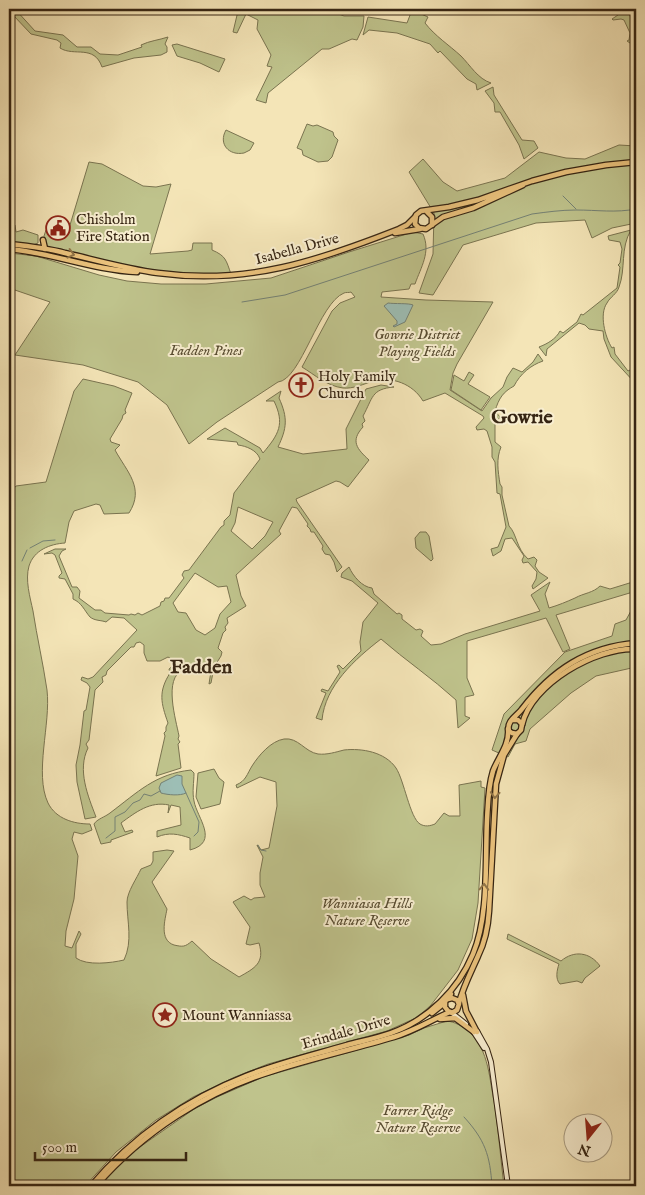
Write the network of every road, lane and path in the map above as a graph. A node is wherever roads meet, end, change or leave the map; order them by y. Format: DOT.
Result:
graph roads {
  1 [pos="636,162"];
  2 [pos="523,185"];
  3 [pos="427,212"];
  4 [pos="415,217"];
  5 [pos="431,225"];
  6 [pos="421,229"];
  7 [pos="383,236"];
  8 [pos="9,244"];
  9 [pos="26,246"];
  10 [pos="9,249"];
  11 [pos="45,249"];
  12 [pos="42,254"];
  13 [pos="156,273"];
  14 [pos="636,643"];
  15 [pos="636,649"];
  16 [pos="572,666"];
  17 [pos="513,720"];
  18 [pos="522,726"];
  19 [pos="508,729"];
  20 [pos="517,734"];
  21 [pos="483,910"];
  22 [pos="470,974"];
  23 [pos="446,1001"];
  24 [pos="459,1004"];
  25 [pos="451,1013"];
  26 [pos="428,1022"];
  27 [pos="404,1028"];
  28 [pos="476,1032"];
  29 [pos="383,1038"];
  30 [pos="91,1186"];
  31 [pos="96,1186"];
  32 [pos="508,1186"];
  1 -- 2 [label="main road"];
  2 -- 3 [label="main road"];
  2 -- 5 [label="main road"];
  3 -- 4 [label="main road"];
  3 -- 5 [label="main road"];
  4 -- 6 [label="main road"];
  4 -- 7 [label="main road, Isabella Drive"];
  5 -- 6 [label="main road"];
  6 -- 7 [label="main road, Isabella Drive"];
  7 -- 13 [label="main road, Isabella Drive"];
  8 -- 9 [label="main road, Isabella Drive"];
  9 -- 11 [label="main road, Isabella Drive"];
  9 -- 11 [label="main road"];
  10 -- 12 [label="main road, Isabella Drive"];
  11 -- 12 [label="main road"];
  11 -- 13 [label="main road, Isabella Drive, one-way"];
  12 -- 13 [label="main road, Isabella Drive"];
  14 -- 16 [label="main road"];
  15 -- 16 [label="main road"];
  16 -- 17 [label="main road"];
  16 -- 18 [label="main road"];
  17 -- 18 [label="main road"];
  17 -- 19 [label="main road"];
  18 -- 20 [label="main road"];
  19 -- 20 [label="main road"];
  21 -- 19 [label="main road, Erindale Drive, one-way"];
  20 -- 22 [label="main road, one-way"];
  21 -- 23 [label="main road"];
  21 -- 27 [label="main road, Erindale Drive"];
  22 -- 24 [label="main road"];
  22 -- 28 [label="main road"];
  23 -- 24 [label="main road"];
  23 -- 25 [label="main road"];
  23 -- 27 [label="main road"];
  24 -- 25 [label="main road"];
  24 -- 28 [label="main road"];
  25 -- 26 [label="main road, Erindale Drive"];
  25 -- 28 [label="main road"];
  26 -- 28 [label="main road"];
  26 -- 29 [label="main road, Erindale Drive"];
  27 -- 29 [label="main road, Erindale Drive"];
  28 -- 32 [label="main road"];
  29 -- 30 [label="main road, Erindale Drive"];
  29 -- 31 [label="main road, Erindale Drive"];
}
